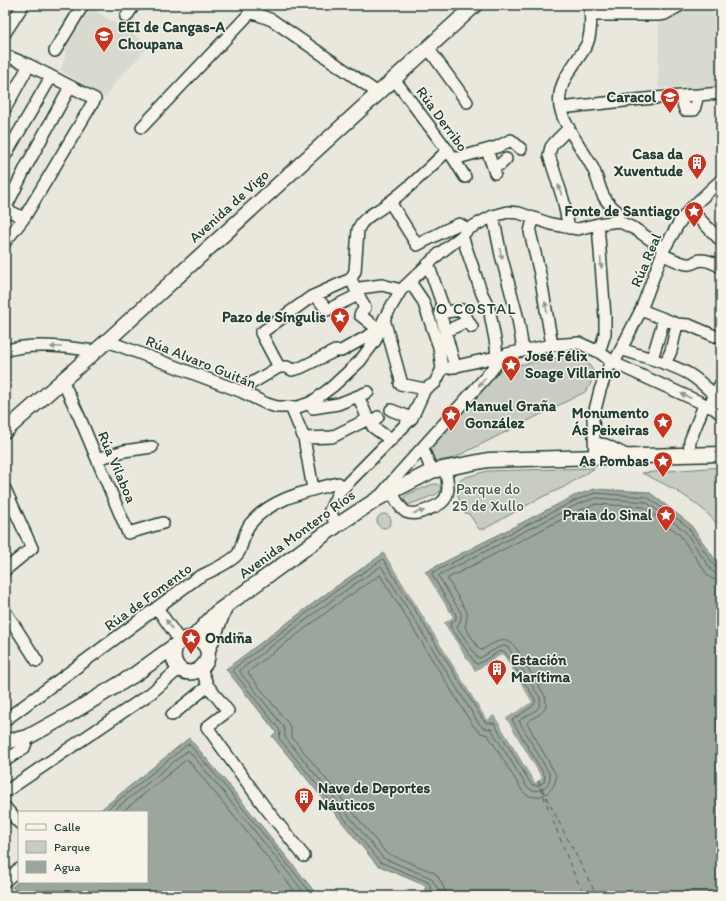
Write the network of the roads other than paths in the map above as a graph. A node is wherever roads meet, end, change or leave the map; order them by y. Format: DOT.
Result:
graph roads {
  1 [pos="23,5"];
  2 [pos="83,5"];
  3 [pos="134,5"];
  4 [pos="475,5"];
  5 [pos="681,5"];
  6 [pos="249,8"];
  7 [pos="591,10"];
  8 [pos="632,10"];
  9 [pos="126,16"];
  10 [pos="5,33"];
  11 [pos="428,48"];
  12 [pos="55,51"];
  13 [pos="5,59"];
  14 [pos="29,65"];
  15 [pos="51,77"];
  16 [pos="394,79"];
  17 [pos="70,87"];
  18 [pos="378,93"];
  19 [pos="721,93"];
  20 [pos="467,102"];
  21 [pos="560,108"];
  22 [pos="5,109"];
  23 [pos="142,127"];
  24 [pos="569,128"];
  25 [pos="521,149"];
  26 [pos="448,150"];
  27 [pos="488,150"];
  28 [pos="5,156"];
  29 [pos="454,159"];
  30 [pos="506,159"];
  31 [pos="465,177"];
  32 [pos="721,180"];
  33 [pos="390,202"];
  34 [pos="690,209"];
  35 [pos="493,216"];
  36 [pos="24,218"];
  37 [pos="533,219"];
  38 [pos="618,221"];
  39 [pos="598,224"];
  40 [pos="568,228"];
  41 [pos="466,233"];
  42 [pos="721,241"];
  43 [pos="5,242"];
  44 [pos="664,252"];
  45 [pos="428,264"];
  46 [pos="721,267"];
  47 [pos="410,282"];
  48 [pos="354,287"];
  49 [pos="401,290"];
  50 [pos="315,295"];
  51 [pos="444,310"];
  52 [pos="641,310"];
  53 [pos="427,312"];
  54 [pos="384,319"];
  55 [pos="664,319"];
  56 [pos="677,324"];
  57 [pos="379,330"];
  58 [pos="446,331"];
  59 [pos="715,336"];
  60 [pos="106,341"];
  61 [pos="552,345"];
  62 [pos="621,349"];
  63 [pos="523,350"];
  64 [pos="5,351"];
  65 [pos="94,351"];
  66 [pos="599,352"];
  67 [pos="652,359"];
  68 [pos="496,360"];
  69 [pos="613,362"];
  70 [pos="665,364"];
  71 [pos="280,367"];
  72 [pos="455,367"];
  73 [pos="442,369"];
  74 [pos="62,380"];
  75 [pos="721,383"];
  76 [pos="425,389"];
  77 [pos="244,393"];
  78 [pos="718,397"];
  79 [pos="310,403"];
  80 [pos="706,405"];
  81 [pos="289,407"];
  82 [pos="391,410"];
  83 [pos="721,414"];
  84 [pos="372,418"];
  85 [pos="412,418"];
  86 [pos="5,431"];
  87 [pos="304,438"];
  88 [pos="391,440"];
  89 [pos="152,447"];
  90 [pos="423,449"];
  91 [pos="595,450"];
  92 [pos="721,454"];
  93 [pos="688,455"];
  94 [pos="97,459"];
  95 [pos="438,469"];
  96 [pos="343,487"];
  97 [pos="5,489"];
  98 [pos="313,489"];
  99 [pos="385,495"];
  100 [pos="163,523"];
  101 [pos="336,526"];
  102 [pos="5,570"];
  103 [pos="157,608"];
  104 [pos="225,608"];
  105 [pos="5,611"];
  106 [pos="183,641"];
  107 [pos="208,650"];
  108 [pos="37,662"];
  109 [pos="178,666"];
  110 [pos="201,669"];
  111 [pos="134,675"];
  112 [pos="208,686"];
  113 [pos="172,714"];
  114 [pos="5,720"];
  115 [pos="28,737"];
  116 [pos="5,742"];
  117 [pos="5,761"];
  118 [pos="5,792"];
  119 [pos="5,807"];
  120 [pos="18,822"];
  121 [pos="304,856"];
  122 [pos="18,870"];
  123 [pos="5,881"];
  1 -- 10 [label="street"];
  2 -- 12 [label="street"];
  3 -- 9 [label="street"];
  4 -- 11 [label="main road, Avenida de Vigo"];
  5 -- 8 [label="street"];
  6 -- 18 [label="street"];
  6 -- 23 [label="street"];
  7 -- 8 [label="street"];
  7 -- 21 [label="street"];
  11 -- 16 [label="main road, Avenida de Vigo"];
  11 -- 20 [label="street"];
  13 -- 14 [label="street"];
  14 -- 15 [label="street"];
  14 -- 22 [label="street"];
  15 -- 17 [label="street"];
  15 -- 28 [label="street"];
  16 -- 18 [label="main road, Avenida de Vigo"];
  16 -- 26 [label="street, Rúa Derribo"];
  17 -- 36 [label="street"];
  17 -- 36 [label="street"];
  18 -- 60 [label="main road, Avenida de Vigo"];
  19 -- 21 [label="street"];
  21 -- 24 [label="street"];
  24 -- 38 [label="street"];
  40 -- 24 [label="street, one-way"];
  25 -- 27 [label="street"];
  26 -- 29 [label="street, Rúa Derribo"];
  26 -- 33 [label="street"];
  27 -- 29 [label="street"];
  27 -- 30 [label="street"];
  29 -- 31 [label="street, Rúa Derribo"];
  32 -- 34 [label="street, Rúa Real"];
  33 -- 41 [label="street"];
  33 -- 48 [label="street"];
  34 -- 42 [label="street"];
  34 -- 44 [label="street, Rúa Real"];
  35 -- 37 [label="street"];
  35 -- 41 [label="street"];
  35 -- 63 [label="street, one-way"];
  36 -- 43 [label="street"];
  37 -- 40 [label="street"];
  61 -- 37 [label="street, one-way"];
  38 -- 39 [label="street"];
  38 -- 44 [label="street"];
  39 -- 40 [label="street"];
  39 -- 66 [label="street, one-way"];
  41 -- 45 [label="street"];
  41 -- 68 [label="street"];
  44 -- 46 [label="street"];
  44 -- 52 [label="street, Rúa Real"];
  45 -- 47 [label="street"];
  45 -- 51 [label="street"];
  47 -- 49 [label="street"];
  47 -- 53 [label="street"];
  48 -- 49 [label="street"];
  48 -- 50 [label="street"];
  48 -- 50 [label="street"];
  48 -- 57 [label="street"];
  49 -- 54 [label="street"];
  50 -- 71 [label="street"];
  51 -- 53 [label="street"];
  51 -- 58 [label="street"];
  51 -- 58 [label="street"];
  52 -- 55 [label="street"];
  52 -- 62 [label="street, Rúa Real"];
  53 -- 73 [label="street"];
  54 -- 57 [label="street"];
  54 -- 76 [label="street"];
  55 -- 56 [label="street"];
  55 -- 67 [label="street"];
  56 -- 59 [label="street"];
  56 -- 70 [label="street"];
  57 -- 71 [label="street"];
  57 -- 79 [label="street"];
  58 -- 72 [label="street"];
  60 -- 65 [label="main road, Avenida de Vigo"];
  60 -- 77 [label="street, Rúa Alvaro Guitán"];
  61 -- 63 [label="street"];
  61 -- 66 [label="street"];
  62 -- 67 [label="street"];
  62 -- 69 [label="street, Rúa Real"];
  63 -- 68 [label="street"];
  65 -- 64 [label="street, one-way"];
  65 -- 74 [label="main road, Avenida de Vigo"];
  66 -- 69 [label="street"];
  67 -- 70 [label="street"];
  68 -- 72 [label="street"];
  68 -- 90 [label="street, one-way"];
  80 -- 69 [label="street, one-way"];
  69 -- 91 [label="street, Rúa Real"];
  70 -- 78 [label="street"];
  71 -- 77 [label="street"];
  72 -- 73 [label="street"];
  73 -- 76 [label="street"];
  74 -- 86 [label="main road, Avenida de Vigo"];
  74 -- 94 [label="street, Rúa Vilaboa"];
  75 -- 78 [label="street"];
  76 -- 85 [label="street"];
  77 -- 81 [label="street, Rúa Alvaro Guitán"];
  78 -- 80 [label="street"];
  79 -- 81 [label="street"];
  79 -- 84 [label="street"];
  80 -- 83 [label="street"];
  80 -- 93 [label="street"];
  81 -- 87 [label="street"];
  82 -- 85 [label="street"];
  84 -- 87 [label="street"];
  84 -- 88 [label="street"];
  85 -- 88 [label="street"];
  87 -- 98 [label="street"];
  88 -- 96 [label="street"];
  89 -- 94 [label="street"];
  90 -- 95 [label="street"];
  90 -- 99 [label="street"];
  91 -- 93 [label="main road, Avenida Montero Ríos"];
  91 -- 95 [label="main road, Avenida Montero Ríos"];
  92 -- 93 [label="main road, Avenida Montero Ríos"];
  94 -- 100 [label="street, Rúa Vilaboa"];
  95 -- 99 [label="main road, Avenida Montero Ríos"];
  99 -- 95 [label="street, one-way"];
  96 -- 98 [label="street, Rúa de Fomento"];
  96 -- 101 [label="street"];
  97 -- 102 [label="street"];
  98 -- 103 [label="street, Rúa de Fomento"];
  99 -- 101 [label="main road, Avenida Montero Ríos"];
  101 -- 104 [label="main road, Avenida Montero Ríos"];
  106 -- 103 [label="street, one-way"];
  103 -- 114 [label="street, Rúa de Fomento"];
  104 -- 106 [label="main road, Avenida Montero Ríos"];
  104 -- 107 [label="main road"];
  105 -- 108 [label="street"];
  106 -- 107 [label="main road"];
  106 -- 109 [label="main road"];
  106 -- 111 [label="main road, Avenida Montero Ríos"];
  107 -- 110 [label="main road"];
  109 -- 110 [label="main road"];
  109 -- 111 [label="main road"];
  109 -- 118 [label="street"];
  110 -- 112 [label="street"];
  111 -- 115 [label="main road"];
  112 -- 113 [label="street"];
  112 -- 121 [label="street"];
  115 -- 116 [label="main road"];
  115 -- 117 [label="street"];
  119 -- 120 [label="street"];
  122 -- 123 [label="street"];
}
